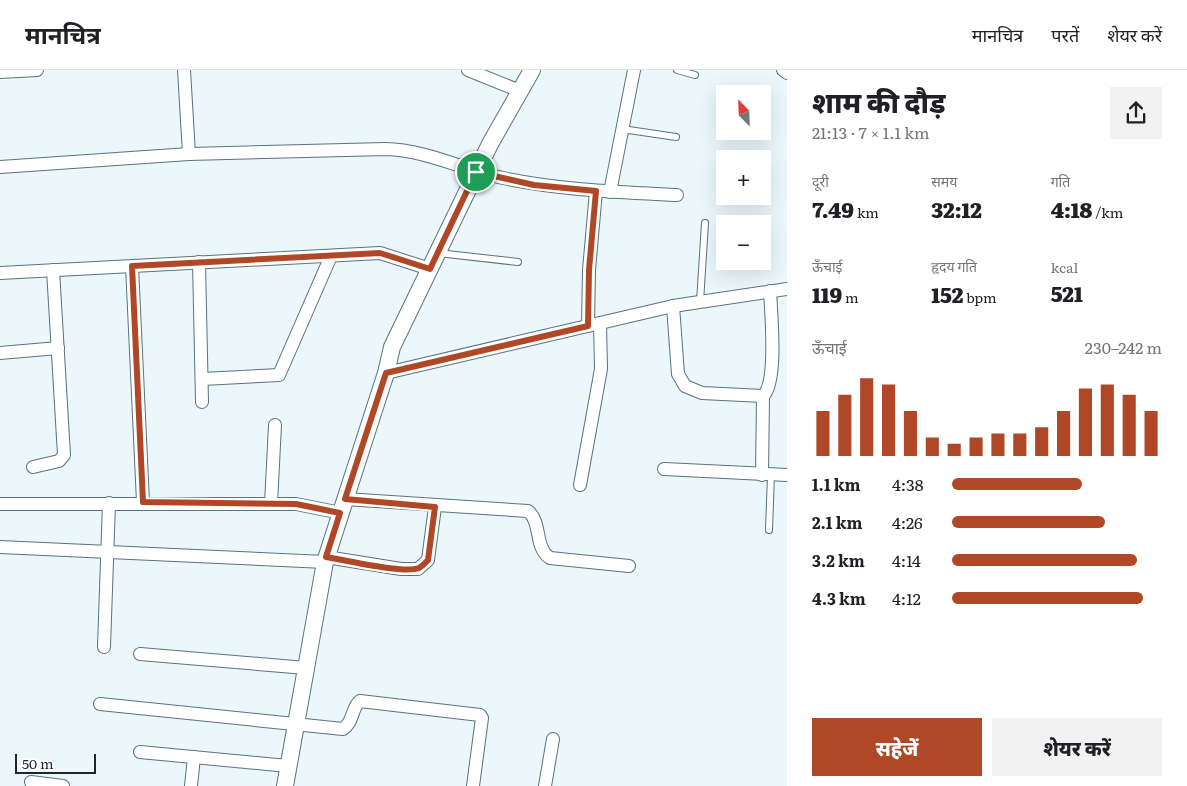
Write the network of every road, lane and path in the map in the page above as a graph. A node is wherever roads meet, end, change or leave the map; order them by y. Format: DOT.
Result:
graph roads {
  1 [pos="37,70"];
  2 [pos="184,70"];
  3 [pos="468,70"];
  4 [pos="532,70"];
  5 [pos="634,70"];
  6 [pos="677,70"];
  7 [pos="783,70"];
  8 [pos="0,72"];
  9 [pos="787,73"];
  10 [pos="695,75"];
  11 [pos="520,91"];
  12 [pos="622,129"];
  13 [pos="676,137"];
  14 [pos="189,154"];
  15 [pos="0,167"];
  16 [pos="476,172"];
  17 [pos="596,191"];
  18 [pos="610,192"];
  19 [pos="677,195"];
  20 [pos="705,223"];
  21 [pos="437,252"];
  22 [pos="331,256"];
  23 [pos="199,262"];
  24 [pos="518,262"];
  25 [pos="132,266"];
  26 [pos="430,269"];
  27 [pos="53,270"];
  28 [pos="0,273"];
  29 [pos="786,286"];
  30 [pos="770,291"];
  31 [pos="700,302"];
  32 [pos="673,306"];
  33 [pos="594,324"];
  34 [pos="58,348"];
  35 [pos="0,353"];
  36 [pos="386,373"];
  37 [pos="202,379"];
  38 [pos="763,396"];
  39 [pos="202,402"];
  40 [pos="274,425"];
  41 [pos="33,467"];
  42 [pos="664,469"];
  43 [pos="766,475"];
  44 [pos="787,475"];
  45 [pos="580,485"];
  46 [pos="143,502"];
  47 [pos="110,503"];
  48 [pos="0,504"];
  49 [pos="271,504"];
  50 [pos="343,506"];
  51 [pos="435,507"];
  52 [pos="769,530"];
  53 [pos="0,546"];
  54 [pos="106,551"];
  55 [pos="326,559"];
  56 [pos="629,566"];
  57 [pos="104,647"];
  58 [pos="140,654"];
  59 [pos="306,668"];
  60 [pos="100,704"];
  61 [pos="296,723"];
  62 [pos="553,739"];
  63 [pos="140,752"];
  64 [pos="194,757"];
  65 [pos="288,766"];
  66 [pos="31,782"];
  67 [pos="63,786"];
  68 [pos="191,786"];
  69 [pos="285,786"];
  70 [pos="473,786"];
  71 [pos="545,786"];
  1 -- 8 [label="street"];
  2 -- 14 [label="street"];
  3 -- 11 [label="street"];
  4 -- 11 [label="street"];
  5 -- 12 [label="street"];
  6 -- 10 [label="lane"];
  7 -- 9 [label="street"];
  11 -- 16 [label="street"];
  12 -- 13 [label="lane"];
  12 -- 18 [label="street"];
  14 -- 15 [label="street"];
  14 -- 16 [label="street"];
  16 -- 17 [label="street"];
  16 -- 21 [label="street"];
  17 -- 18 [label="street"];
  17 -- 33 [label="street"];
  18 -- 19 [label="street"];
  20 -- 31 [label="lane"];
  21 -- 24 [label="lane"];
  21 -- 26 [label="street"];
  22 -- 23 [label="street"];
  22 -- 26 [label="street"];
  22 -- 37 [label="street"];
  23 -- 25 [label="street"];
  23 -- 37 [label="street"];
  25 -- 27 [label="street"];
  25 -- 46 [label="street"];
  26 -- 36 [label="street"];
  27 -- 28 [label="street"];
  27 -- 34 [label="street"];
  29 -- 30 [label="street"];
  30 -- 31 [label="street"];
  30 -- 38 [label="street"];
  31 -- 32 [label="street"];
  32 -- 33 [label="street"];
  32 -- 38 [label="street"];
  33 -- 36 [label="street"];
  33 -- 45 [label="street"];
  34 -- 35 [label="street"];
  34 -- 41 [label="street"];
  36 -- 50 [label="street"];
  37 -- 39 [label="street"];
  38 -- 43 [label="street"];
  40 -- 49 [label="street"];
  42 -- 43 [label="street"];
  43 -- 44 [label="street"];
  43 -- 52 [label="lane"];
  46 -- 47 [label="street"];
  46 -- 49 [label="street"];
  47 -- 48 [label="street"];
  47 -- 54 [label="street"];
  49 -- 50 [label="street"];
  50 -- 51 [label="street"];
  50 -- 55 [label="street"];
  51 -- 55 [label="street"];
  51 -- 56 [label="street"];
  53 -- 54 [label="street"];
  54 -- 55 [label="street"];
  54 -- 57 [label="street"];
  55 -- 59 [label="street"];
  58 -- 59 [label="street"];
  59 -- 61 [label="street"];
  60 -- 61 [label="street"];
  61 -- 65 [label="street"];
  61 -- 70 [label="street"];
  62 -- 71 [label="street"];
  63 -- 64 [label="street"];
  64 -- 65 [label="street"];
  64 -- 68 [label="street"];
  65 -- 69 [label="street"];
  66 -- 67 [label="street"];
}
